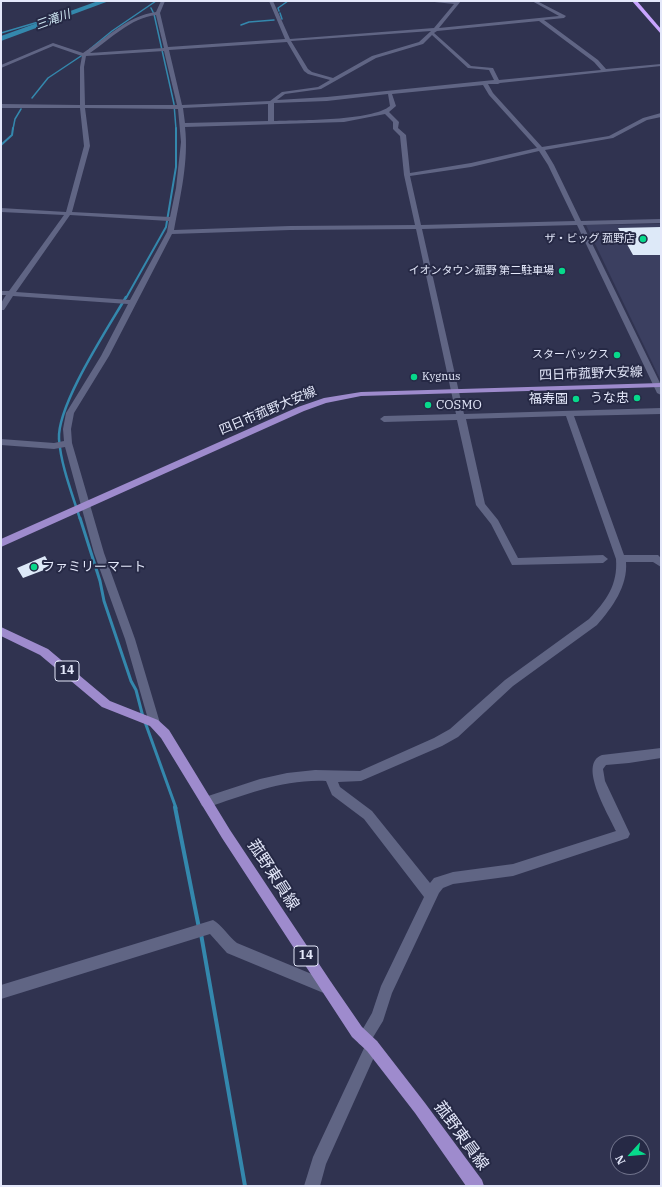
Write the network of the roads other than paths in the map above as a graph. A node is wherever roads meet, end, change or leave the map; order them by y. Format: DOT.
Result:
graph roads {
  1 [pos="163,1"];
  2 [pos="271,1"];
  3 [pos="427,1"];
  4 [pos="534,1"];
  5 [pos="634,1"];
  6 [pos="458,2"];
  7 [pos="546,3"];
  8 [pos="540,4"];
  9 [pos="155,13"];
  10 [pos="541,20"];
  11 [pos="434,31"];
  12 [pos="661,32"];
  13 [pos="288,40"];
  14 [pos="166,49"];
  15 [pos="83,55"];
  16 [pos="661,65"];
  17 [pos="1,67"];
  18 [pos="605,71"];
  19 [pos="335,80"];
  20 [pos="498,83"];
  21 [pos="485,84"];
  22 [pos="390,94"];
  23 [pos="270,102"];
  24 [pos="1,106"];
  25 [pos="83,106"];
  26 [pos="178,106"];
  27 [pos="386,112"];
  28 [pos="661,115"];
  29 [pos="271,123"];
  30 [pos="183,125"];
  31 [pos="541,149"];
  32 [pos="407,175"];
  33 [pos="1,210"];
  34 [pos="68,214"];
  35 [pos="173,219"];
  36 [pos="661,221"];
  37 [pos="580,223"];
  38 [pos="418,227"];
  39 [pos="170,232"];
  40 [pos="1,293"];
  41 [pos="12,294"];
  42 [pos="130,302"];
  43 [pos="1,308"];
  44 [pos="660,388"];
  45 [pos="454,391"];
  46 [pos="661,411"];
  47 [pos="569,413"];
  48 [pos="461,416"];
  49 [pos="384,419"];
  50 [pos="1,442"];
  51 [pos="67,443"];
  52 [pos="84,506"];
  53 [pos="1,543"];
  54 [pos="603,559"];
  55 [pos="621,559"];
  56 [pos="659,560"];
  57 [pos="1,631"];
  58 [pos="151,722"];
  59 [pos="661,753"];
  60 [pos="330,777"];
  61 [pos="206,802"];
  62 [pos="432,896"];
  63 [pos="326,987"];
  64 [pos="1,992"];
  65 [pos="368,1042"];
  66 [pos="312,1186"];
  67 [pos="476,1186"];
  1 -- 9 [label="street"];
  2 -- 13 [label="street"];
  3 -- 6 [label="street"];
  4 -- 8 [label="street"];
  5 -- 12 [label="highway"];
  6 -- 11 [label="street"];
  7 -- 8 [label="street"];
  8 -- 10 [label="street"];
  9 -- 14 [label="street"];
  9 -- 15 [label="street"];
  10 -- 11 [label="street"];
  10 -- 18 [label="street"];
  11 -- 13 [label="street"];
  11 -- 19 [label="street"];
  11 -- 20 [label="street"];
  13 -- 14 [label="street"];
  13 -- 19 [label="street"];
  14 -- 15 [label="street"];
  14 -- 26 [label="street"];
  15 -- 17 [label="street"];
  15 -- 25 [label="street"];
  16 -- 18 [label="street"];
  18 -- 20 [label="street"];
  19 -- 23 [label="street"];
  20 -- 21 [label="street"];
  21 -- 22 [label="street"];
  21 -- 31 [label="street"];
  22 -- 23 [label="street"];
  22 -- 27 [label="street"];
  23 -- 26 [label="street"];
  23 -- 29 [label="street"];
  24 -- 25 [label="street"];
  25 -- 26 [label="street"];
  25 -- 34 [label="street"];
  26 -- 30 [label="street"];
  27 -- 29 [label="street"];
  27 -- 32 [label="street"];
  28 -- 31 [label="street"];
  29 -- 30 [label="street"];
  30 -- 35 [label="street"];
  31 -- 32 [label="street"];
  31 -- 37 [label="street"];
  32 -- 38 [label="street"];
  33 -- 34 [label="street"];
  34 -- 35 [label="street"];
  34 -- 41 [label="street"];
  35 -- 39 [label="street"];
  36 -- 37 [label="street"];
  37 -- 38 [label="street"];
  37 -- 44 [label="street"];
  38 -- 39 [label="street"];
  38 -- 45 [label="street"];
  39 -- 42 [label="street"];
  40 -- 41 [label="street"];
  41 -- 42 [label="street"];
  41 -- 43 [label="street"];
  42 -- 51 [label="street"];
  44 -- 45 [label="main road, 四日市菰野大安線"];
  45 -- 48 [label="street"];
  45 -- 52 [label="main road, 四日市菰野大安線"];
  46 -- 47 [label="street"];
  47 -- 48 [label="street"];
  47 -- 55 [label="street"];
  48 -- 49 [label="street"];
  48 -- 54 [label="street"];
  50 -- 51 [label="street"];
  51 -- 52 [label="street"];
  52 -- 53 [label="main road, 四日市菰野大安線"];
  52 -- 58 [label="street"];
  55 -- 56 [label="street"];
  55 -- 60 [label="street"];
  57 -- 58 [label="main road, 菰野東員線 / 14"];
  58 -- 61 [label="main road, 菰野東員線 / 14"];
  59 -- 62 [label="street"];
  60 -- 61 [label="street"];
  60 -- 62 [label="street"];
  61 -- 63 [label="main road, 菰野東員線 / 14"];
  62 -- 65 [label="street"];
  63 -- 64 [label="street"];
  63 -- 65 [label="main road, 菰野東員線 / 14"];
  65 -- 66 [label="street"];
  65 -- 67 [label="main road, 菰野東員線 / 14"];
}
